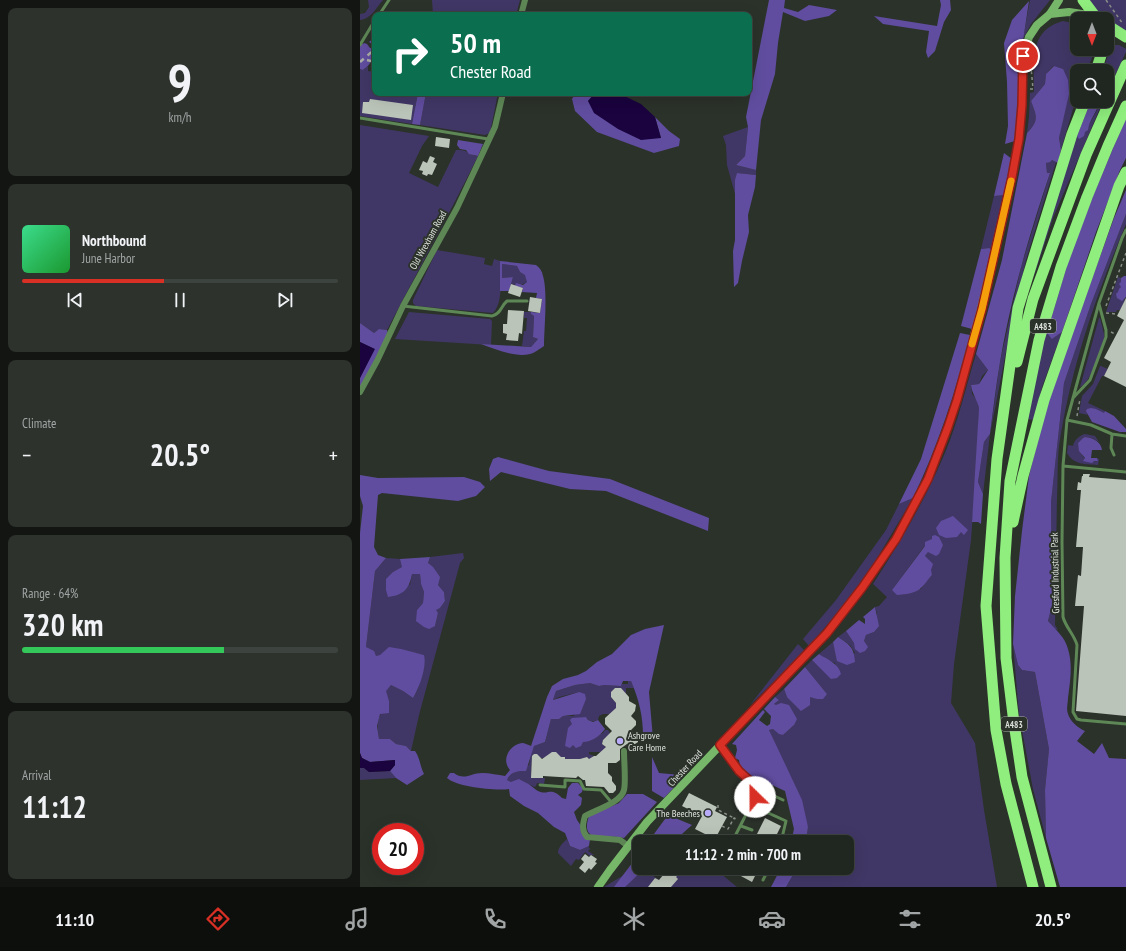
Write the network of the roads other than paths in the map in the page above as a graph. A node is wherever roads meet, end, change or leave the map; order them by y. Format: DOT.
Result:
graph roads {
  1 [pos="389,0"];
  2 [pos="525,0"];
  3 [pos="1059,0"];
  4 [pos="1083,0"];
  5 [pos="381,12"];
  6 [pos="522,12"];
  7 [pos="1070,12"];
  8 [pos="1093,12"];
  9 [pos="1050,14"];
  10 [pos="372,25"];
  11 [pos="1114,29"];
  12 [pos="1126,37"];
  13 [pos="360,45"];
  14 [pos="1125,67"];
  15 [pos="502,96"];
  16 [pos="1126,106"];
  17 [pos="1081,108"];
  18 [pos="360,118"];
  19 [pos="488,139"];
  20 [pos="1126,172"];
  21 [pos="1126,230"];
  22 [pos="527,301"];
  23 [pos="1099,303"];
  24 [pos="403,306"];
  25 [pos="360,392"];
  26 [pos="1072,399"];
  27 [pos="1067,420"];
  28 [pos="1003,421"];
  29 [pos="1112,434"];
  30 [pos="1126,436"];
  31 [pos="1114,455"];
  32 [pos="1063,466"];
  33 [pos="1126,472"];
  34 [pos="1005,558"];
  35 [pos="1126,724"];
  36 [pos="720,745"];
  37 [pos="624,752"];
  38 [pos="540,785"];
  39 [pos="753,786"];
  40 [pos="783,800"];
  41 [pos="612,803"];
  42 [pos="751,805"];
  43 [pos="741,826"];
  44 [pos="752,830"];
  45 [pos="736,835"];
  46 [pos="783,835"];
  47 [pos="628,846"];
  48 [pos="766,875"];
  49 [pos="763,880"];
  50 [pos="598,887"];
  51 [pos="1033,887"];
  52 [pos="1051,887"];
  1 -- 5 [label="lane"];
  2 -- 6 [label="street"];
  3 -- 9 [label="main road, Chester Road"];
  4 -- 8 [label="highway"];
  7 -- 9 [label="main road"];
  9 -- 36 [label="main road, Chester Road"];
  10 -- 13 [label="lane"];
  11 -- 12 [label="highway"];
  14 -- 28 [label="highway, A483"];
  15 -- 19 [label="street, Old Wrexham Road"];
  16 -- 34 [label="highway, A483"];
  17 -- 28 [label="highway, A483"];
  18 -- 19 [label="lane"];
  19 -- 24 [label="street, Old Wrexham Road"];
  20 -- 34 [label="highway, A483"];
  21 -- 23 [label="lane, Gresford Industrial Park"];
  22 -- 24 [label="lane"];
  23 -- 26 [label="lane, Gresford Industrial Park"];
  23 -- 26 [label="lane"];
  24 -- 25 [label="street, Old Wrexham Road"];
  26 -- 27 [label="lane, Gresford Industrial Park"];
  27 -- 29 [label="lane"];
  27 -- 32 [label="lane, Gresford Industrial Park"];
  28 -- 51 [label="highway, A483"];
  29 -- 30 [label="lane"];
  29 -- 31 [label="lane"];
  32 -- 33 [label="lane"];
  32 -- 35 [label="lane, Gresford Industrial Park"];
  34 -- 52 [label="highway, A483"];
  36 -- 39 [label="lane"];
  36 -- 47 [label="main road, Chester Road"];
  37 -- 41 [label="street"];
  38 -- 41 [label="lane"];
  39 -- 40 [label="lane"];
  39 -- 42 [label="lane"];
  41 -- 47 [label="street"];
  42 -- 43 [label="lane"];
  42 -- 46 [label="lane"];
  43 -- 44 [label="lane"];
  43 -- 45 [label="lane"];
  47 -- 50 [label="main road, Chester Road"];
  48 -- 49 [label="lane"];
}
